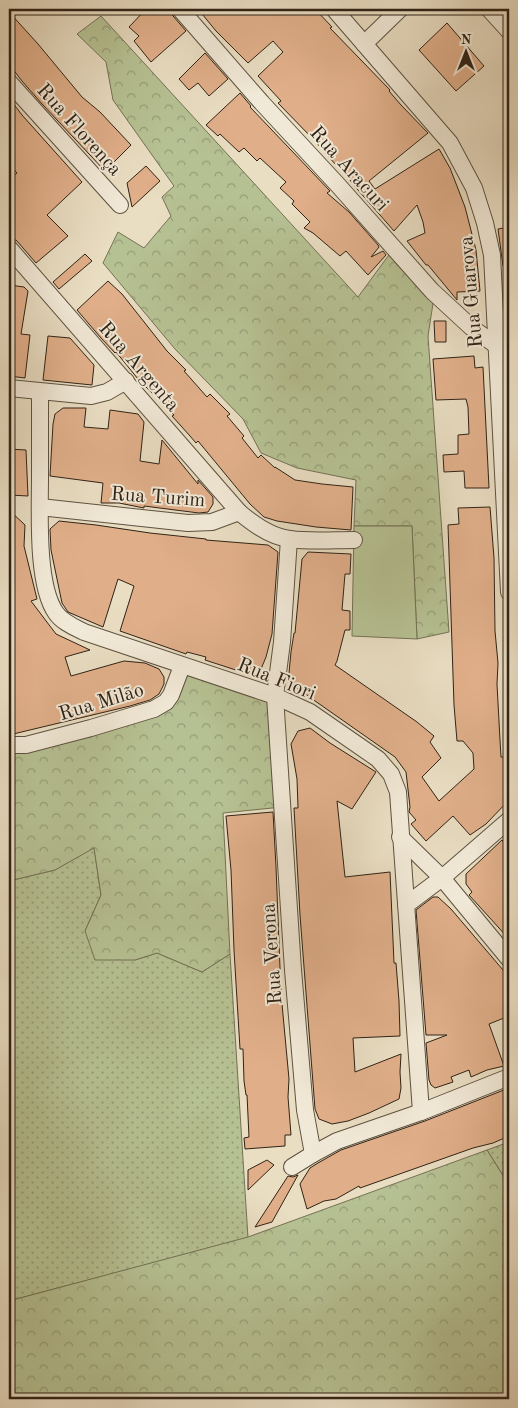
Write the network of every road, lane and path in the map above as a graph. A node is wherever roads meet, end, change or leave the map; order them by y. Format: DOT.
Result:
graph roads {
  1 [pos="180,9"];
  2 [pos="334,9"];
  3 [pos="400,9"];
  4 [pos="489,9"];
  5 [pos="509,31"];
  6 [pos="364,44"];
  7 [pos="9,82"];
  8 [pos="120,205"];
  9 [pos="10,251"];
  10 [pos="497,346"];
  11 [pos="126,381"];
  12 [pos="9,388"];
  13 [pos="40,392"];
  14 [pos="40,507"];
  15 [pos="239,512"];
  16 [pos="289,540"];
  17 [pos="354,540"];
  18 [pos="508,560"];
  19 [pos="509,592"];
  20 [pos="182,666"];
  21 [pos="276,696"];
  22 [pos="9,745"];
  23 [pos="509,820"];
  24 [pos="400,837"];
  25 [pos="442,878"];
  26 [pos="406,905"];
  27 [pos="509,959"];
  28 [pos="509,1077"];
  29 [pos="421,1112"];
  30 [pos="313,1154"];
  31 [pos="292,1167"];
  1 -- 10 [label="street, Rua Aracuri"];
  2 -- 6 [label="street, Rua Guarova"];
  3 -- 6 [label="street"];
  4 -- 5 [label="street"];
  6 -- 10 [label="street, Rua Guarova"];
  7 -- 8 [label="street, Rua Florença"];
  9 -- 11 [label="street, Rua Argenta"];
  10 -- 18 [label="street, Rua Guarova"];
  11 -- 13 [label="street"];
  11 -- 15 [label="street, Rua Argenta"];
  12 -- 13 [label="street"];
  13 -- 14 [label="street, Rua Fiori"];
  14 -- 15 [label="street, Rua Turim"];
  14 -- 20 [label="street, Rua Fiori"];
  15 -- 16 [label="street"];
  16 -- 17 [label="street"];
  16 -- 21 [label="street, Rua Verona"];
  18 -- 19 [label="street, Rua Guarova"];
  20 -- 21 [label="street, Rua Fiori"];
  20 -- 22 [label="street, Rua Milão"];
  21 -- 24 [label="street, Rua Fiori"];
  21 -- 30 [label="street, Rua Verona"];
  23 -- 25 [label="street"];
  24 -- 25 [label="street"];
  24 -- 26 [label="street, Rua Fiori"];
  25 -- 26 [label="street"];
  25 -- 27 [label="street"];
  26 -- 29 [label="street, Rua Fiori"];
  28 -- 29 [label="street"];
  29 -- 30 [label="street"];
  30 -- 31 [label="street"];
}
